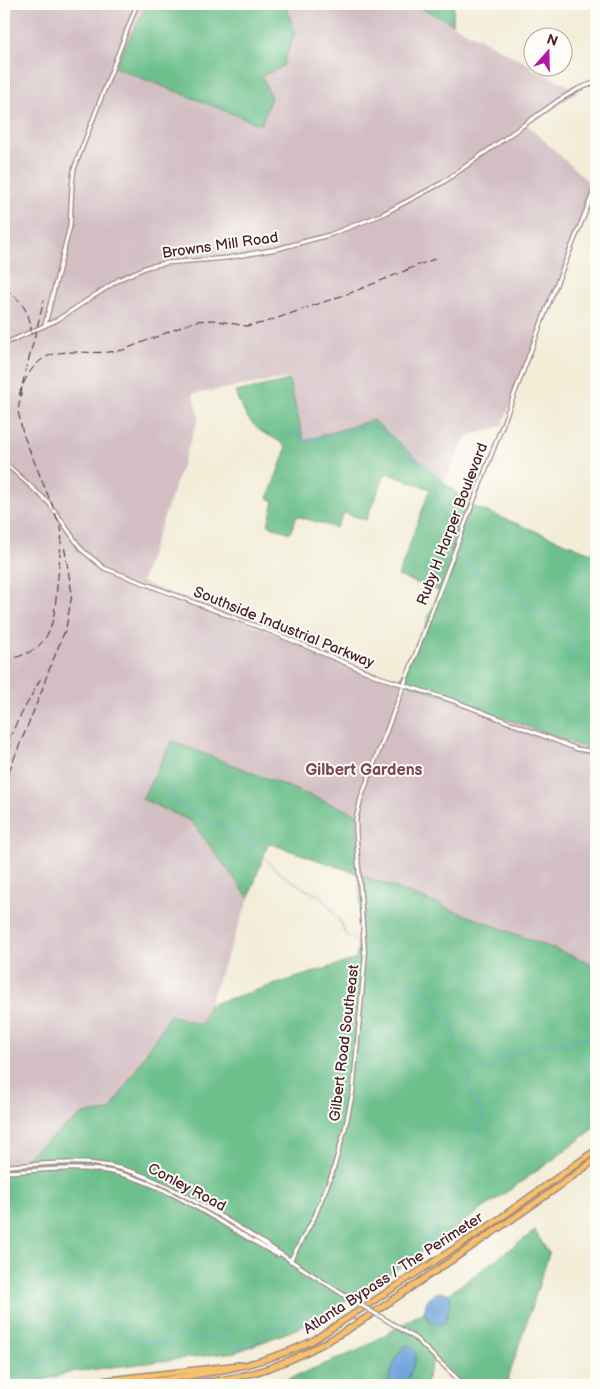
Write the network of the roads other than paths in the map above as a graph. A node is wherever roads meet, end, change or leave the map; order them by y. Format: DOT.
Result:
graph roads {
  1 [pos="138,4"];
  2 [pos="596,82"];
  3 [pos="596,186"];
  4 [pos="45,326"];
  5 [pos="4,344"];
  6 [pos="4,462"];
  7 [pos="402,685"];
  8 [pos="596,752"];
  9 [pos="359,876"];
  10 [pos="596,1150"];
  11 [pos="596,1159"];
  12 [pos="4,1166"];
  13 [pos="4,1172"];
  14 [pos="290,1261"];
  15 [pos="252,1364"];
  16 [pos="239,1377"];
  17 [pos="65,1385"];
  18 [pos="125,1385"];
  19 [pos="183,1385"];
  20 [pos="212,1385"];
  21 [pos="464,1385"];
  1 -- 4 [label="street"];
  2 -- 4 [label="street, Browns Mill Road"];
  3 -- 7 [label="street, Ruby H Harper Boulevard"];
  4 -- 5 [label="street, Browns Mill Road"];
  6 -- 7 [label="street, Southside Industrial Parkway"];
  7 -- 8 [label="street, Southside Industrial Parkway"];
  7 -- 9 [label="street, Ruby H Harper Boulevard"];
  9 -- 14 [label="street, Gilbert Road Southeast"];
  10 -- 15 [label="highway, Atlanta Bypass / The Perimeter"];
  11 -- 16 [label="highway, Atlanta Bypass / The Perimeter"];
  12 -- 14 [label="street, Conley Road"];
  13 -- 14 [label="street, Conley Road"];
  14 -- 21 [label="street, Conley Road, bridge"];
  15 -- 17 [label="highway"];
  15 -- 18 [label="highway, Atlanta Bypass / The Perimeter"];
  16 -- 19 [label="highway, Atlanta Bypass / The Perimeter"];
  16 -- 20 [label="highway"];
}
